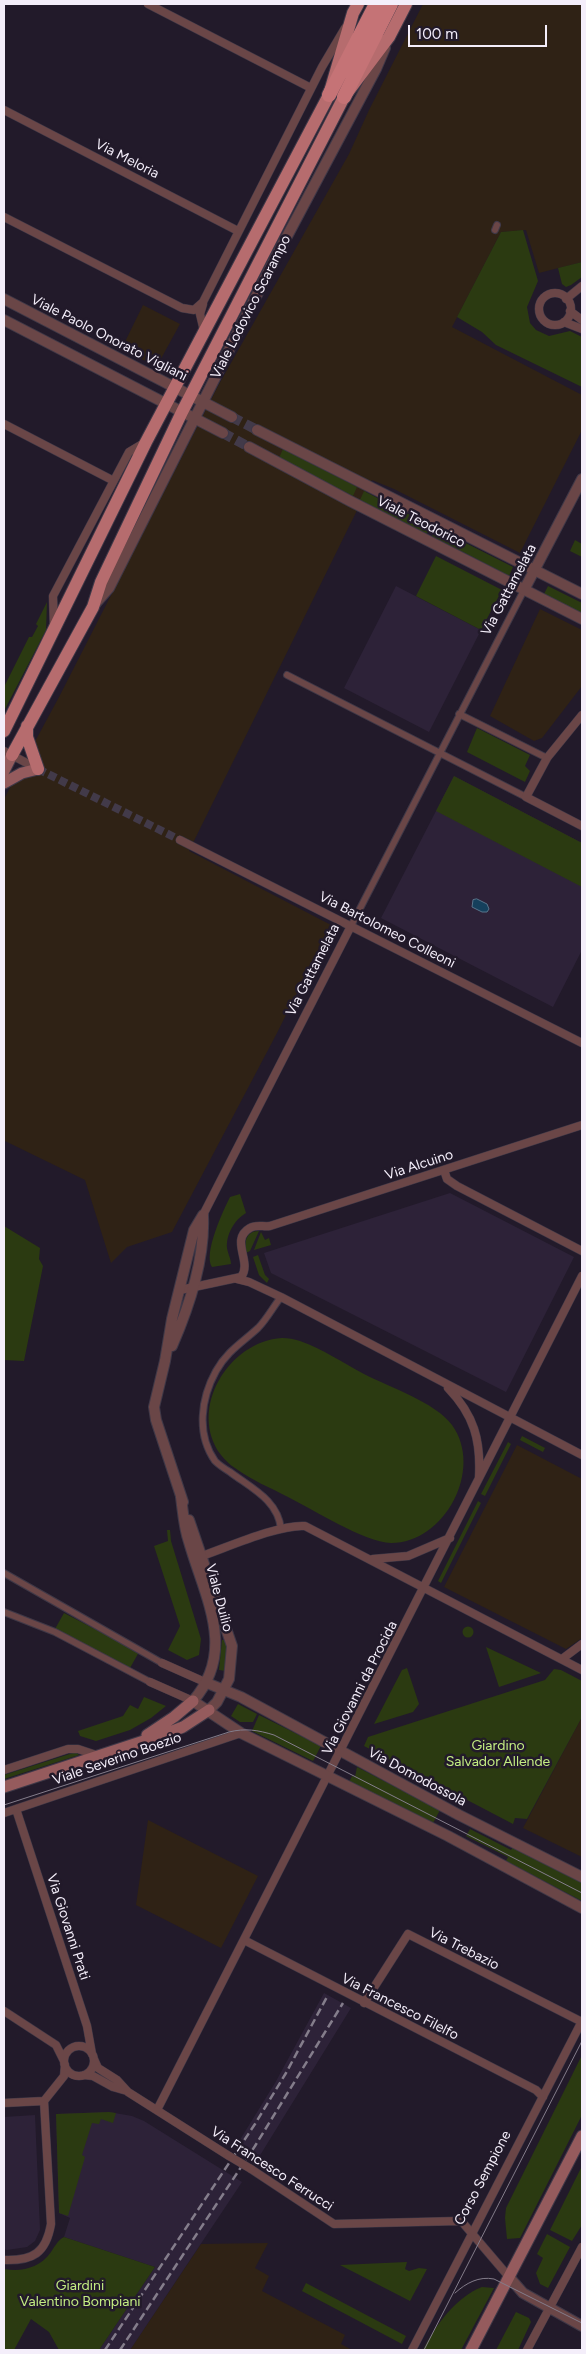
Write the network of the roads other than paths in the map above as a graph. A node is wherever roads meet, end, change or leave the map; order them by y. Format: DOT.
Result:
graph roads {
  1 [pos="148,4"];
  2 [pos="376,4"];
  3 [pos="390,4"];
  4 [pos="406,4"];
  5 [pos="356,8"];
  6 [pos="389,37"];
  7 [pos="312,88"];
  8 [pos="329,95"];
  9 [pos="344,97"];
  10 [pos="4,110"];
  11 [pos="4,217"];
  12 [pos="238,231"];
  13 [pos="582,286"];
  14 [pos="566,298"];
  15 [pos="4,300"];
  16 [pos="204,302"];
  17 [pos="570,311"];
  18 [pos="4,320"];
  19 [pos="582,320"];
  20 [pos="564,322"];
  21 [pos="582,329"];
  22 [pos="204,331"];
  23 [pos="174,388"];
  24 [pos="190,396"];
  25 [pos="202,402"];
  26 [pos="166,404"];
  27 [pos="182,412"];
  28 [pos="232,417"];
  29 [pos="194,418"];
  30 [pos="4,424"];
  31 [pos="257,430"];
  32 [pos="223,433"];
  33 [pos="146,442"];
  34 [pos="249,447"];
  35 [pos="582,479"];
  36 [pos="112,480"];
  37 [pos="535,570"];
  38 [pos="524,590"];
  39 [pos="582,594"];
  40 [pos="93,607"];
  41 [pos="582,619"];
  42 [pos="54,632"];
  43 [pos="287,675"];
  44 [pos="14,710"];
  45 [pos="459,714"];
  46 [pos="582,715"];
  47 [pos="4,719"];
  48 [pos="27,726"];
  49 [pos="4,731"];
  50 [pos="440,752"];
  51 [pos="8,753"];
  52 [pos="547,758"];
  53 [pos="38,769"];
  54 [pos="4,770"];
  55 [pos="4,782"];
  56 [pos="526,797"];
  57 [pos="582,826"];
  58 [pos="180,840"];
  59 [pos="351,926"];
  60 [pos="582,1043"];
  61 [pos="582,1125"];
  62 [pos="444,1170"];
  63 [pos="203,1215"];
  64 [pos="582,1251"];
  65 [pos="582,1276"];
  66 [pos="235,1279"];
  67 [pos="192,1287"];
  68 [pos="180,1290"];
  69 [pos="281,1297"];
  70 [pos="166,1361"];
  71 [pos="444,1384"];
  72 [pos="510,1418"];
  73 [pos="582,1455"];
  74 [pos="478,1482"];
  75 [pos="181,1497"];
  76 [pos="281,1529"];
  77 [pos="450,1538"];
  78 [pos="202,1556"];
  79 [pos="371,1559"];
  80 [pos="4,1572"];
  81 [pos="425,1587"];
  82 [pos="4,1612"];
  83 [pos="582,1644"];
  84 [pos="562,1659"];
  85 [pos="162,1663"];
  86 [pos="582,1670"];
  87 [pos="150,1682"];
  88 [pos="206,1683"];
  89 [pos="225,1689"];
  90 [pos="193,1701"];
  91 [pos="209,1710"];
  92 [pos="240,1734"];
  93 [pos="128,1746"];
  94 [pos="341,1751"];
  95 [pos="99,1756"];
  96 [pos="4,1770"];
  97 [pos="328,1778"];
  98 [pos="4,1787"];
  99 [pos="16,1809"];
  100 [pos="4,1813"];
  101 [pos="582,1877"];
  102 [pos="582,1908"];
  103 [pos="244,1940"];
  104 [pos="364,2003"];
  105 [pos="4,2011"];
  106 [pos="582,2022"];
  107 [pos="93,2056"];
  108 [pos="65,2064"];
  109 [pos="82,2075"];
  110 [pos="128,2092"];
  111 [pos="543,2097"];
  112 [pos="44,2101"];
  113 [pos="4,2103"];
  114 [pos="158,2110"];
  115 [pos="582,2136"];
  116 [pos="471,2232"];
  117 [pos="582,2246"];
  118 [pos="4,2260"];
  119 [pos="509,2277"];
  120 [pos="549,2308"];
  121 [pos="582,2326"];
  122 [pos="412,2350"];
  123 [pos="471,2350"];
  124 [pos="527,2350"];
  1 -- 7 [label="street"];
  2 -- 8 [label="highway"];
  3 -- 9 [label="highway, Viale Lodovico Scarampo"];
  4 -- 6 [label="main road, Viale Lodovico Scarampo"];
  5 -- 7 [label="street"];
  5 -- 8 [label="main road"];
  6 -- 9 [label="main road"];
  6 -- 25 [label="street, Viale Lodovico Scarampo"];
  7 -- 12 [label="street"];
  8 -- 22 [label="main road"];
  9 -- 24 [label="main road, Viale Lodovico Scarampo"];
  10 -- 12 [label="street, Via Meloria"];
  11 -- 16 [label="street"];
  12 -- 16 [label="street"];
  13 -- 14 [label="street"];
  14 -- 17 [label="street"];
  14 -- 20 [label="street"];
  15 -- 23 [label="street, Viale Paolo Onorato Vigliani"];
  16 -- 22 [label="street"];
  17 -- 19 [label="street"];
  17 -- 20 [label="street"];
  18 -- 26 [label="street"];
  20 -- 21 [label="street"];
  22 -- 23 [label="main road"];
  23 -- 24 [label="street, Viale Paolo Onorato Vigliani"];
  23 -- 26 [label="main road"];
  24 -- 25 [label="street, Viale Paolo Onorato Vigliani"];
  24 -- 27 [label="main road, Viale Lodovico Scarampo"];
  25 -- 28 [label="street"];
  25 -- 29 [label="street, Viale Lodovico Scarampo"];
  26 -- 27 [label="street"];
  26 -- 33 [label="main road"];
  27 -- 29 [label="street"];
  27 -- 40 [label="main road, Viale Lodovico Scarampo"];
  29 -- 32 [label="street"];
  29 -- 40 [label="street, Viale Lodovico Scarampo"];
  30 -- 36 [label="street"];
  31 -- 37 [label="street, Viale Teodorico"];
  33 -- 36 [label="street"];
  33 -- 42 [label="main road"];
  34 -- 38 [label="street, Viale Teodorico"];
  35 -- 37 [label="street, Via Gattamelata"];
  36 -- 42 [label="street"];
  37 -- 38 [label="street, Via Gattamelata"];
  37 -- 39 [label="street, Viale Teodorico"];
  38 -- 41 [label="street, Viale Teodorico"];
  38 -- 45 [label="street, Via Gattamelata"];
  40 -- 48 [label="main road, Viale Lodovico Scarampo"];
  42 -- 44 [label="main road"];
  43 -- 50 [label="street"];
  44 -- 47 [label="main road"];
  44 -- 49 [label="main road"];
  45 -- 50 [label="street, Via Gattamelata"];
  45 -- 52 [label="street"];
  46 -- 52 [label="street"];
  48 -- 51 [label="main road, Viale Lodovico Scarampo"];
  48 -- 53 [label="main road"];
  50 -- 56 [label="street"];
  50 -- 59 [label="street, Via Gattamelata"];
  51 -- 53 [label="street"];
  51 -- 54 [label="main road"];
  52 -- 56 [label="street"];
  53 -- 55 [label="main road"];
  56 -- 57 [label="street"];
  58 -- 59 [label="street, Via Bartolomeo Colleoni"];
  59 -- 60 [label="street, Via Bartolomeo Colleoni"];
  59 -- 63 [label="street, Via Gattamelata"];
  61 -- 62 [label="street, Via Alcuino"];
  62 -- 64 [label="street"];
  62 -- 66 [label="street, Via Alcuino"];
  63 -- 67 [label="street, Viale Duilio"];
  63 -- 68 [label="street, Viale Duilio"];
  65 -- 72 [label="street, Via Giovanni da Procida"];
  66 -- 67 [label="street"];
  66 -- 69 [label="street"];
  67 -- 68 [label="street"];
  67 -- 70 [label="street, Viale Duilio"];
  68 -- 70 [label="street, Viale Duilio"];
  69 -- 71 [label="street"];
  69 -- 76 [label="street"];
  70 -- 75 [label="street, Viale Duilio"];
  71 -- 72 [label="street"];
  71 -- 74 [label="street"];
  72 -- 73 [label="street"];
  72 -- 74 [label="street, Via Giovanni da Procida"];
  74 -- 77 [label="street, Via Giovanni da Procida"];
  75 -- 78 [label="street, Viale Duilio"];
  75 -- 88 [label="street, Viale Duilio"];
  76 -- 78 [label="street"];
  76 -- 79 [label="street"];
  77 -- 79 [label="street"];
  77 -- 81 [label="street, Via Giovanni da Procida"];
  78 -- 89 [label="street, Viale Duilio"];
  79 -- 81 [label="street"];
  80 -- 85 [label="street"];
  81 -- 84 [label="street"];
  81 -- 94 [label="street, Via Giovanni da Procida"];
  82 -- 87 [label="street"];
  83 -- 84 [label="street"];
  84 -- 86 [label="street"];
  85 -- 88 [label="street"];
  87 -- 90 [label="street"];
  88 -- 89 [label="street, Via Domodossola"];
  88 -- 90 [label="street, Viale Duilio"];
  89 -- 91 [label="street"];
  89 -- 94 [label="street, Via Domodossola"];
  90 -- 91 [label="street"];
  90 -- 93 [label="main road, Viale Severino Boezio"];
  91 -- 92 [label="street"];
  91 -- 93 [label="main road, Viale Severino Boezio"];
  92 -- 97 [label="street"];
  92 -- 99 [label="street, Viale Severino Boezio"];
  93 -- 95 [label="main road, Viale Severino Boezio"];
  94 -- 97 [label="street, Via Giovanni da Procida"];
  94 -- 101 [label="street, Via Domodossola"];
  95 -- 96 [label="street, Viale Severino Boezio"];
  95 -- 98 [label="main road, Viale Severino Boezio"];
  97 -- 102 [label="street"];
  97 -- 103 [label="street, Via Giovanni da Procida"];
  99 -- 100 [label="street, Viale Severino Boezio"];
  99 -- 107 [label="street, Via Giovanni Prati"];
  103 -- 104 [label="street, Via Francesco Filelfo"];
  103 -- 114 [label="street, Via Giovanni da Procida"];
  104 -- 106 [label="street, Via Trebazio"];
  104 -- 111 [label="street, Via Francesco Filelfo"];
  105 -- 108 [label="street, Via Francesco Ferrucci"];
  106 -- 111 [label="street, Corso Sempione"];
  107 -- 108 [label="street"];
  107 -- 109 [label="street"];
  107 -- 110 [label="street, Via Francesco Ferrucci"];
  108 -- 109 [label="street, Via Francesco Ferrucci"];
  108 -- 112 [label="street"];
  109 -- 110 [label="street, Via Francesco Ferrucci"];
  110 -- 114 [label="street, Via Francesco Ferrucci"];
  111 -- 116 [label="street, Corso Sempione"];
  112 -- 113 [label="street"];
  112 -- 118 [label="street"];
  114 -- 116 [label="street, Via Francesco Ferrucci, bridge"];
  115 -- 119 [label="main road"];
  116 -- 119 [label="street, Via Francesco Ferrucci"];
  116 -- 122 [label="street, Corso Sempione"];
  117 -- 120 [label="street"];
  119 -- 120 [label="street"];
  119 -- 123 [label="main road"];
  120 -- 121 [label="street"];
  120 -- 124 [label="street"];
}
